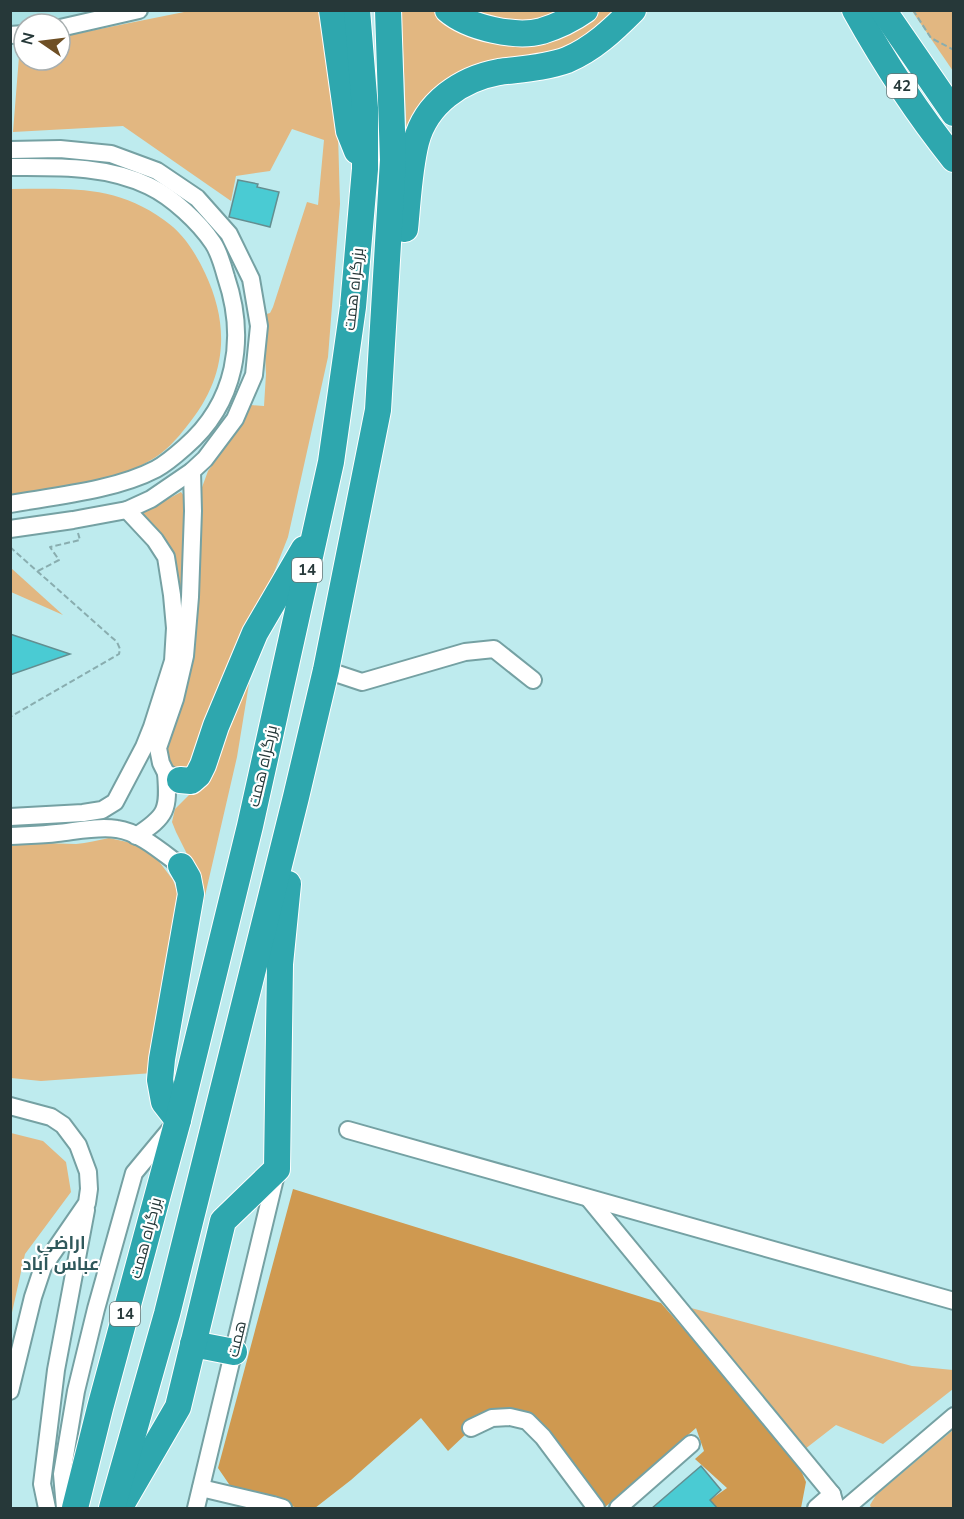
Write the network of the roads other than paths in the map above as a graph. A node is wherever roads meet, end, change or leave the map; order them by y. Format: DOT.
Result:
graph roads {
  1 [pos="139,10"];
  2 [pos="332,10"];
  3 [pos="357,10"];
  4 [pos="388,10"];
  5 [pos="448,10"];
  6 [pos="585,10"];
  7 [pos="633,10"];
  8 [pos="840,10"];
  9 [pos="855,10"];
  10 [pos="883,10"];
  11 [pos="72,25"];
  12 [pos="872,40"];
  13 [pos="954,113"];
  14 [pos="10,150"];
  15 [pos="954,159"];
  16 [pos="10,167"];
  17 [pos="364,169"];
  18 [pos="378,410"];
  19 [pos="192,471"];
  20 [pos="10,504"];
  21 [pos="128,510"];
  22 [pos="316,528"];
  23 [pos="10,529"];
  24 [pos="326,670"];
  25 [pos="533,680"];
  26 [pos="151,747"];
  27 [pos="173,777"];
  28 [pos="296,797"];
  29 [pos="115,802"];
  30 [pos="10,817"];
  31 [pos="131,833"];
  32 [pos="10,836"];
  33 [pos="181,866"];
  34 [pos="10,1106"];
  35 [pos="178,1120"];
  36 [pos="348,1130"];
  37 [pos="277,1169"];
  38 [pos="589,1199"];
  39 [pos="87,1203"];
  40 [pos="954,1300"];
  41 [pos="193,1344"];
  42 [pos="234,1352"];
  43 [pos="10,1391"];
  44 [pos="954,1416"];
  45 [pos="471,1428"];
  46 [pos="691,1444"];
  47 [pos="201,1488"];
  48 [pos="845,1505"];
  49 [pos="201,1508"];
  50 [pos="618,1508"];
  51 [pos="47,1509"];
  52 [pos="65,1509"];
  53 [pos="75,1509"];
  54 [pos="112,1509"];
  55 [pos="120,1509"];
  56 [pos="282,1509"];
  57 [pos="596,1509"];
  58 [pos="816,1509"];
  1 -- 11 [label="street"];
  2 -- 17 [label="highway"];
  3 -- 17 [label="highway, بزرگراه همت / 14"];
  4 -- 18 [label="highway, بزرگراه همت / 14"];
  5 -- 6 [label="highway"];
  7 -- 18 [label="highway"];
  8 -- 12 [label="highway"];
  9 -- 12 [label="highway, 42"];
  10 -- 13 [label="highway, 42"];
  12 -- 15 [label="highway, 42"];
  14 -- 19 [label="street"];
  16 -- 20 [label="street"];
  17 -- 22 [label="highway, بزرگراه همت / 14"];
  18 -- 24 [label="highway, بزرگراه همت / 14"];
  19 -- 21 [label="street"];
  19 -- 26 [label="street"];
  21 -- 23 [label="street"];
  21 -- 26 [label="street"];
  22 -- 27 [label="highway"];
  22 -- 35 [label="highway, بزرگراه همت / 14"];
  24 -- 25 [label="street"];
  24 -- 28 [label="highway, بزرگراه همت / 14"];
  26 -- 27 [label="street"];
  26 -- 29 [label="street"];
  27 -- 31 [label="street"];
  28 -- 37 [label="highway"];
  28 -- 54 [label="highway, بزرگراه همت / 14"];
  29 -- 30 [label="street"];
  29 -- 31 [label="street"];
  31 -- 32 [label="street"];
  31 -- 33 [label="street"];
  33 -- 35 [label="highway"];
  34 -- 39 [label="street"];
  35 -- 52 [label="street"];
  35 -- 53 [label="highway, بزرگراه همت / 14"];
  36 -- 38 [label="street"];
  37 -- 41 [label="highway"];
  37 -- 42 [label="street, همت"];
  38 -- 40 [label="street"];
  38 -- 48 [label="street"];
  39 -- 43 [label="street"];
  39 -- 51 [label="street"];
  41 -- 42 [label="highway"];
  41 -- 55 [label="highway"];
  42 -- 47 [label="street, همت"];
  44 -- 48 [label="street"];
  45 -- 57 [label="street"];
  46 -- 50 [label="street"];
  47 -- 49 [label="street, همت"];
  47 -- 56 [label="street"];
  48 -- 58 [label="street"];
}
